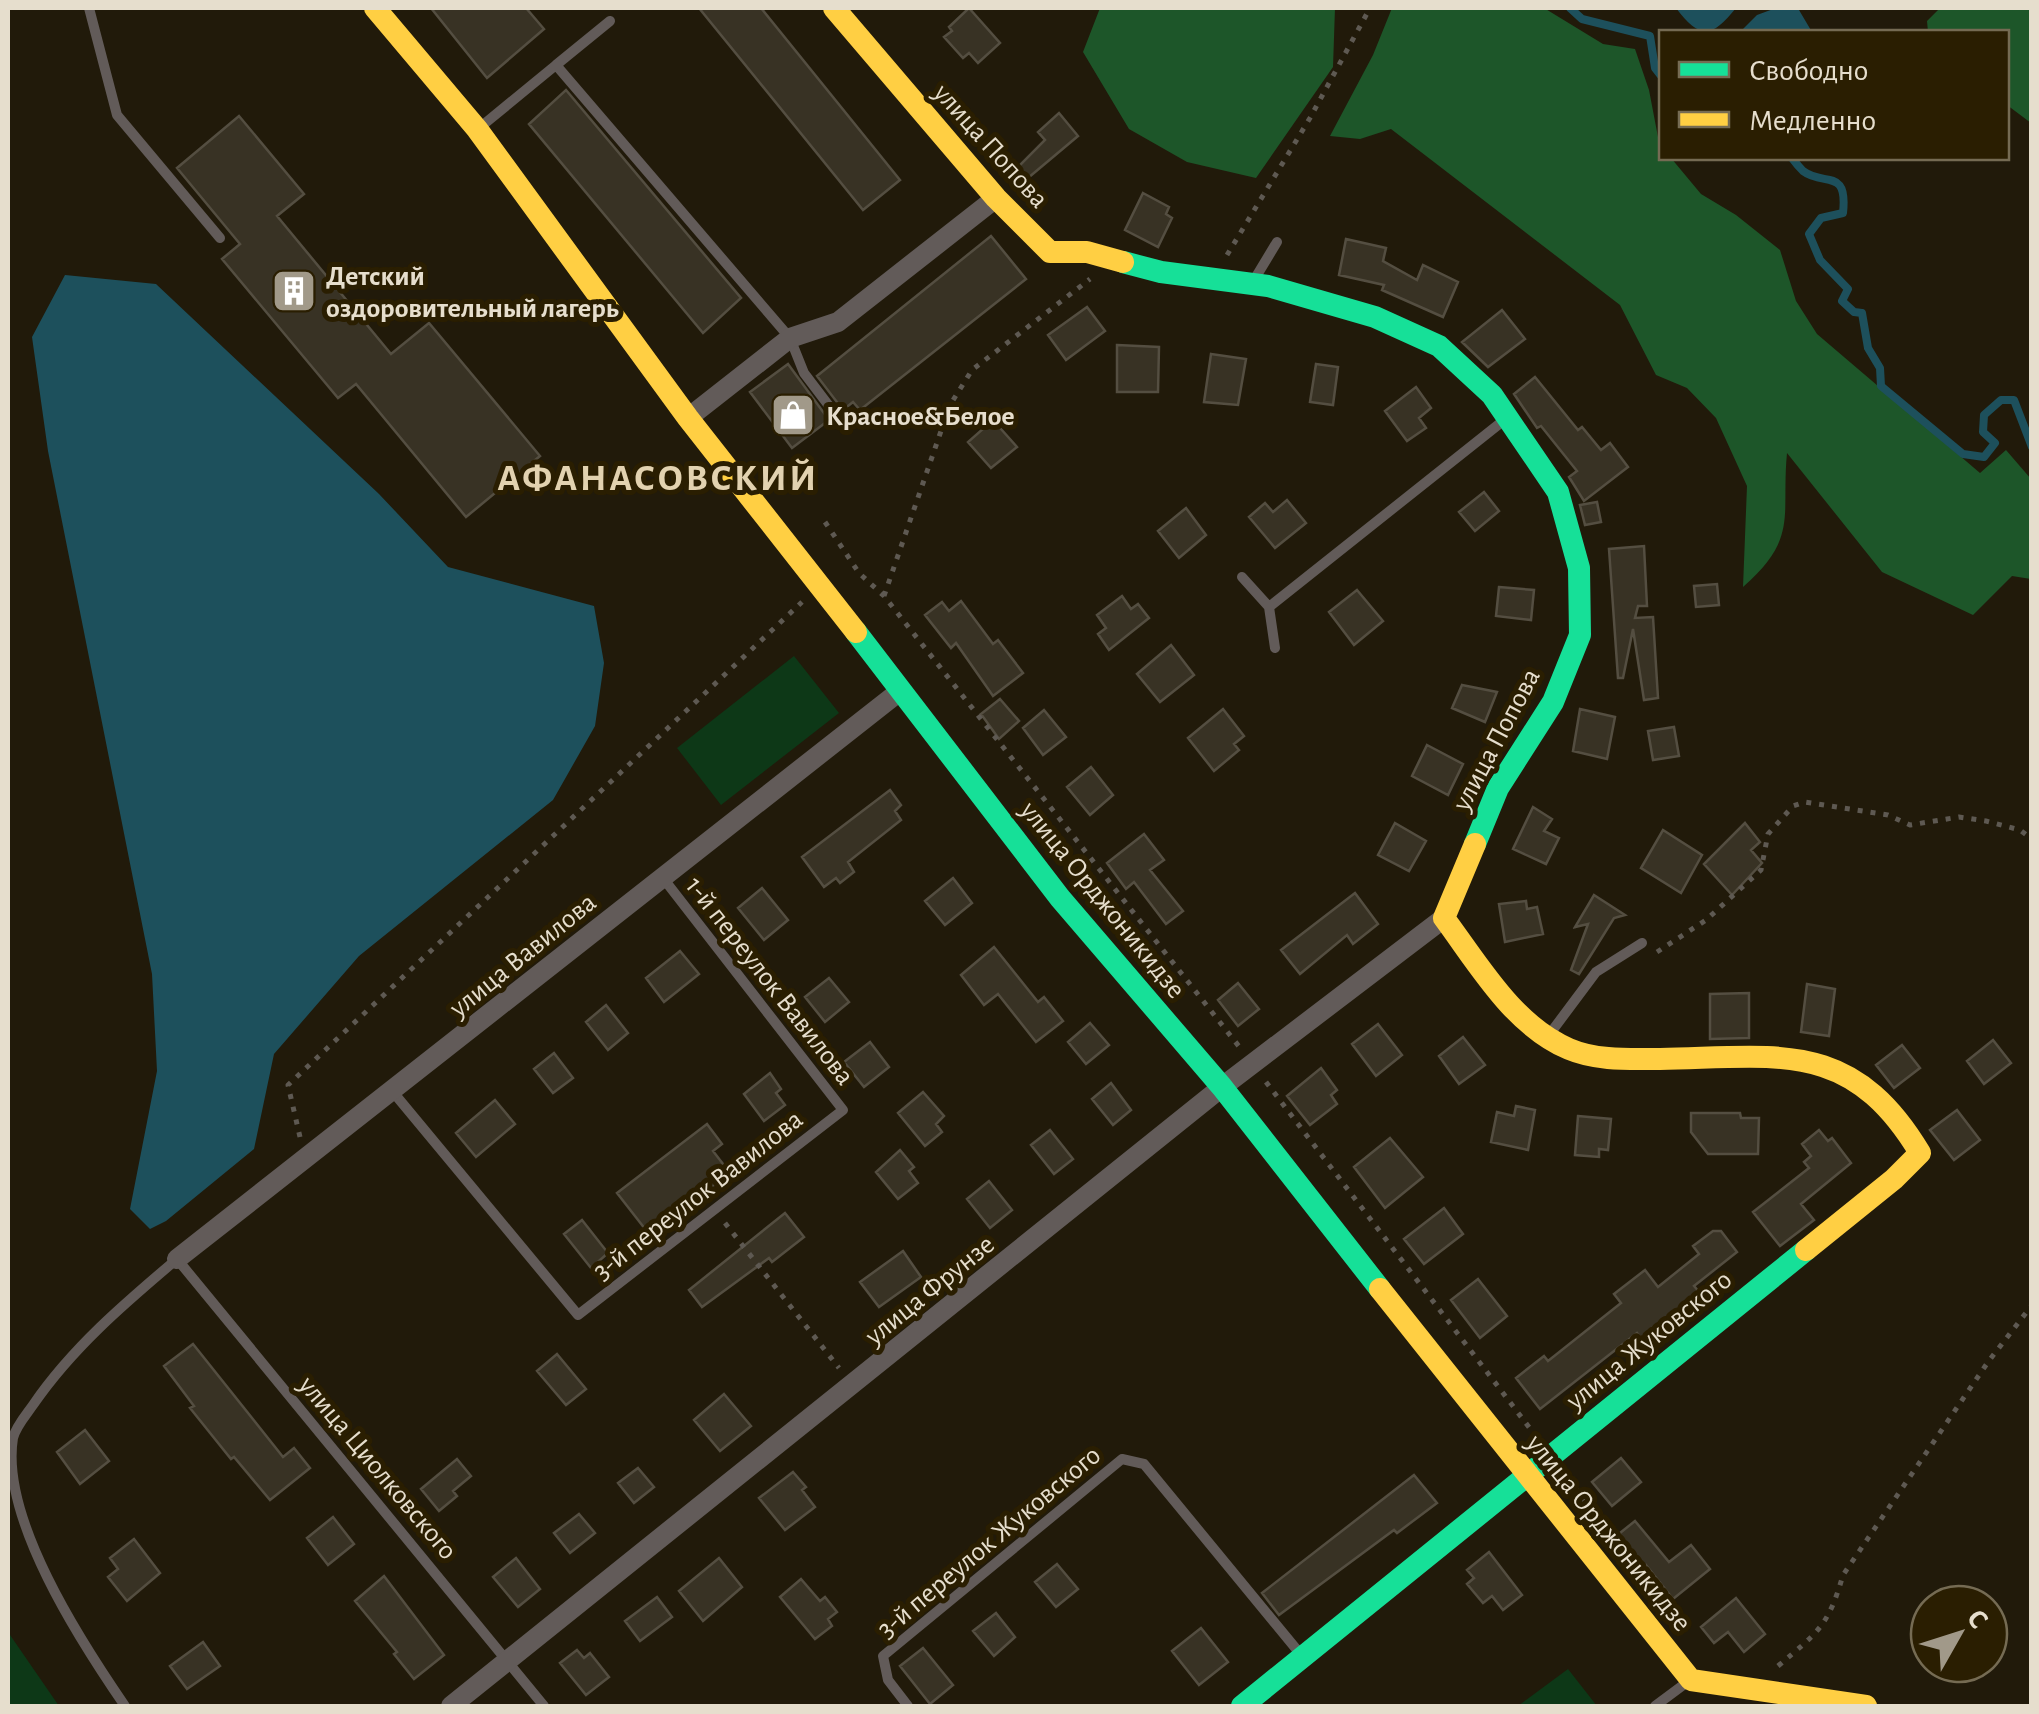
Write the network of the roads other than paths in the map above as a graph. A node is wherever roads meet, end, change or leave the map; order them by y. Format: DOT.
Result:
graph roads {
  1 [pos="89,8"];
  2 [pos="375,8"];
  3 [pos="834,8"];
  4 [pos="610,21"];
  5 [pos="556,65"];
  6 [pos="477,130"];
  7 [pos="996,198"];
  8 [pos="220,238"];
  9 [pos="1277,242"];
  10 [pos="1251,286"];
  11 [pos="790,338"];
  12 [pos="1509,417"];
  13 [pos="688,418"];
  14 [pos="839,419"];
  15 [pos="1242,576"];
  16 [pos="1268,607"];
  17 [pos="1275,648"];
  18 [pos="900,690"];
  19 [pos="663,878"];
  20 [pos="1444,918"];
  21 [pos="1642,943"];
  22 [pos="1548,1036"];
  23 [pos="1222,1087"];
  24 [pos="393,1092"];
  25 [pos="843,1110"];
  26 [pos="177,1259"];
  27 [pos="14,1433"];
  28 [pos="8,1446"];
  29 [pos="1526,1476"];
  30 [pos="1304,1657"];
  31 [pos="509,1660"];
  32 [pos="1691,1680"];
  33 [pos="125,1706"];
  34 [pos="451,1706"];
  35 [pos="544,1706"];
  36 [pos="908,1706"];
  37 [pos="1242,1706"];
  38 [pos="1655,1706"];
  39 [pos="1866,1706"];
  1 -- 8 [label="lane"];
  2 -- 6 [label="street, улица Орджоникидзе"];
  3 -- 7 [label="street, улица Попова"];
  4 -- 5 [label="lane"];
  5 -- 6 [label="lane"];
  5 -- 11 [label="lane"];
  6 -- 13 [label="street, улица Орджоникидзе"];
  7 -- 10 [label="street, улица Попова"];
  7 -- 11 [label="street"];
  9 -- 10 [label="lane"];
  10 -- 12 [label="street, улица Попова"];
  11 -- 13 [label="street"];
  11 -- 14 [label="lane"];
  12 -- 16 [label="lane"];
  12 -- 20 [label="street, улица Попова"];
  13 -- 18 [label="street, улица Орджоникидзе"];
  15 -- 16 [label="lane"];
  16 -- 17 [label="lane"];
  18 -- 19 [label="street, улица Вавилова"];
  18 -- 23 [label="street, улица Орджоникидзе"];
  19 -- 24 [label="street, улица Вавилова"];
  19 -- 25 [label="lane, 1-й переулок Вавилова"];
  20 -- 22 [label="street"];
  20 -- 23 [label="street, улица Фрунзе"];
  21 -- 22 [label="lane"];
  22 -- 29 [label="street, улица Жуковского"];
  23 -- 29 [label="street, улица Орджоникидзе"];
  23 -- 31 [label="street, улица Фрунзе"];
  24 -- 25 [label="lane, 3-й переулок Вавилова"];
  24 -- 26 [label="street, улица Вавилова"];
  26 -- 27 [label="lane"];
  26 -- 31 [label="lane, улица Циолковского"];
  27 -- 28 [label="lane"];
  27 -- 33 [label="lane"];
  29 -- 30 [label="street, улица Жуковского"];
  29 -- 32 [label="street, улица Орджоникидзе"];
  30 -- 36 [label="lane, 3-й переулок Жуковского"];
  30 -- 37 [label="street, улица Жуковского"];
  31 -- 34 [label="street, улица Фрунзе"];
  31 -- 35 [label="lane, улица Циолковского"];
  32 -- 38 [label="lane"];
  32 -- 39 [label="street"];
}
